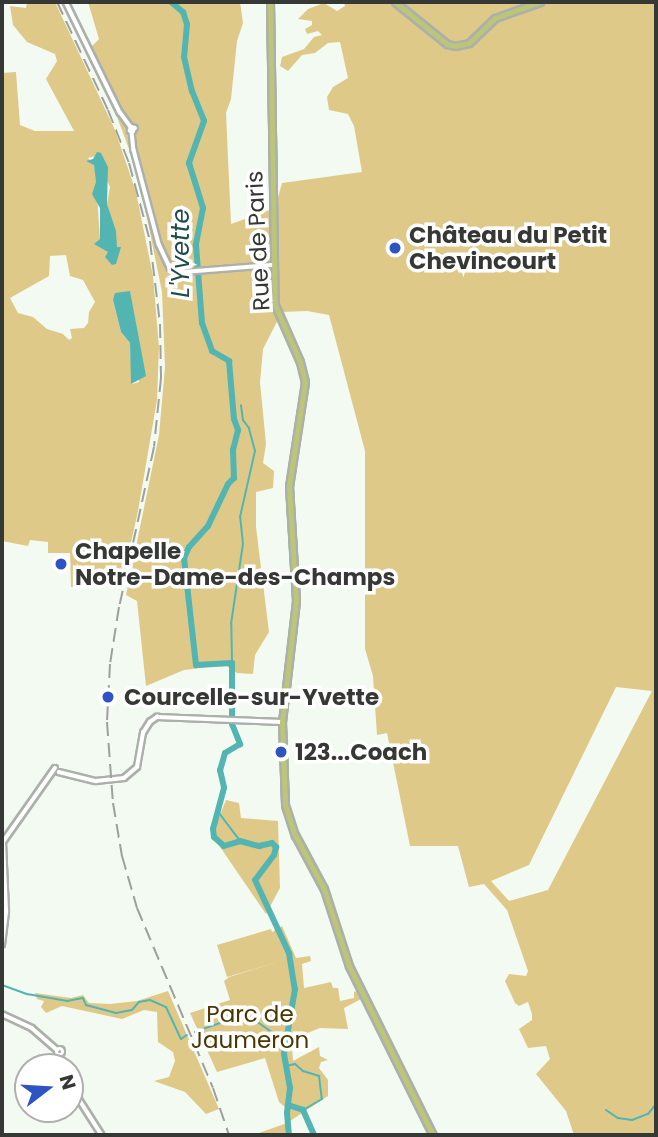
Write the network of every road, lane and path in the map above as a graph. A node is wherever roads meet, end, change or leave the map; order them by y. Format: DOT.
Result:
graph roads {
  1 [pos="66,2"];
  2 [pos="270,2"];
  3 [pos="395,2"];
  4 [pos="540,2"];
  5 [pos="273,265"];
  6 [pos="282,722"];
  7 [pos="2,945"];
  8 [pos="2,1014"];
  9 [pos="61,1053"];
  10 [pos="84,1107"];
  11 [pos="102,1135"];
  12 [pos="433,1135"];
  1 -- 5 [label="street"];
  2 -- 5 [label="main road, Rue de Paris"];
  3 -- 4 [label="main road"];
  5 -- 6 [label="main road, Rue de Paris"];
  6 -- 7 [label="street"];
  6 -- 12 [label="main road, Rue de Paris"];
  8 -- 9 [label="street"];
  10 -- 11 [label="street"];
}
